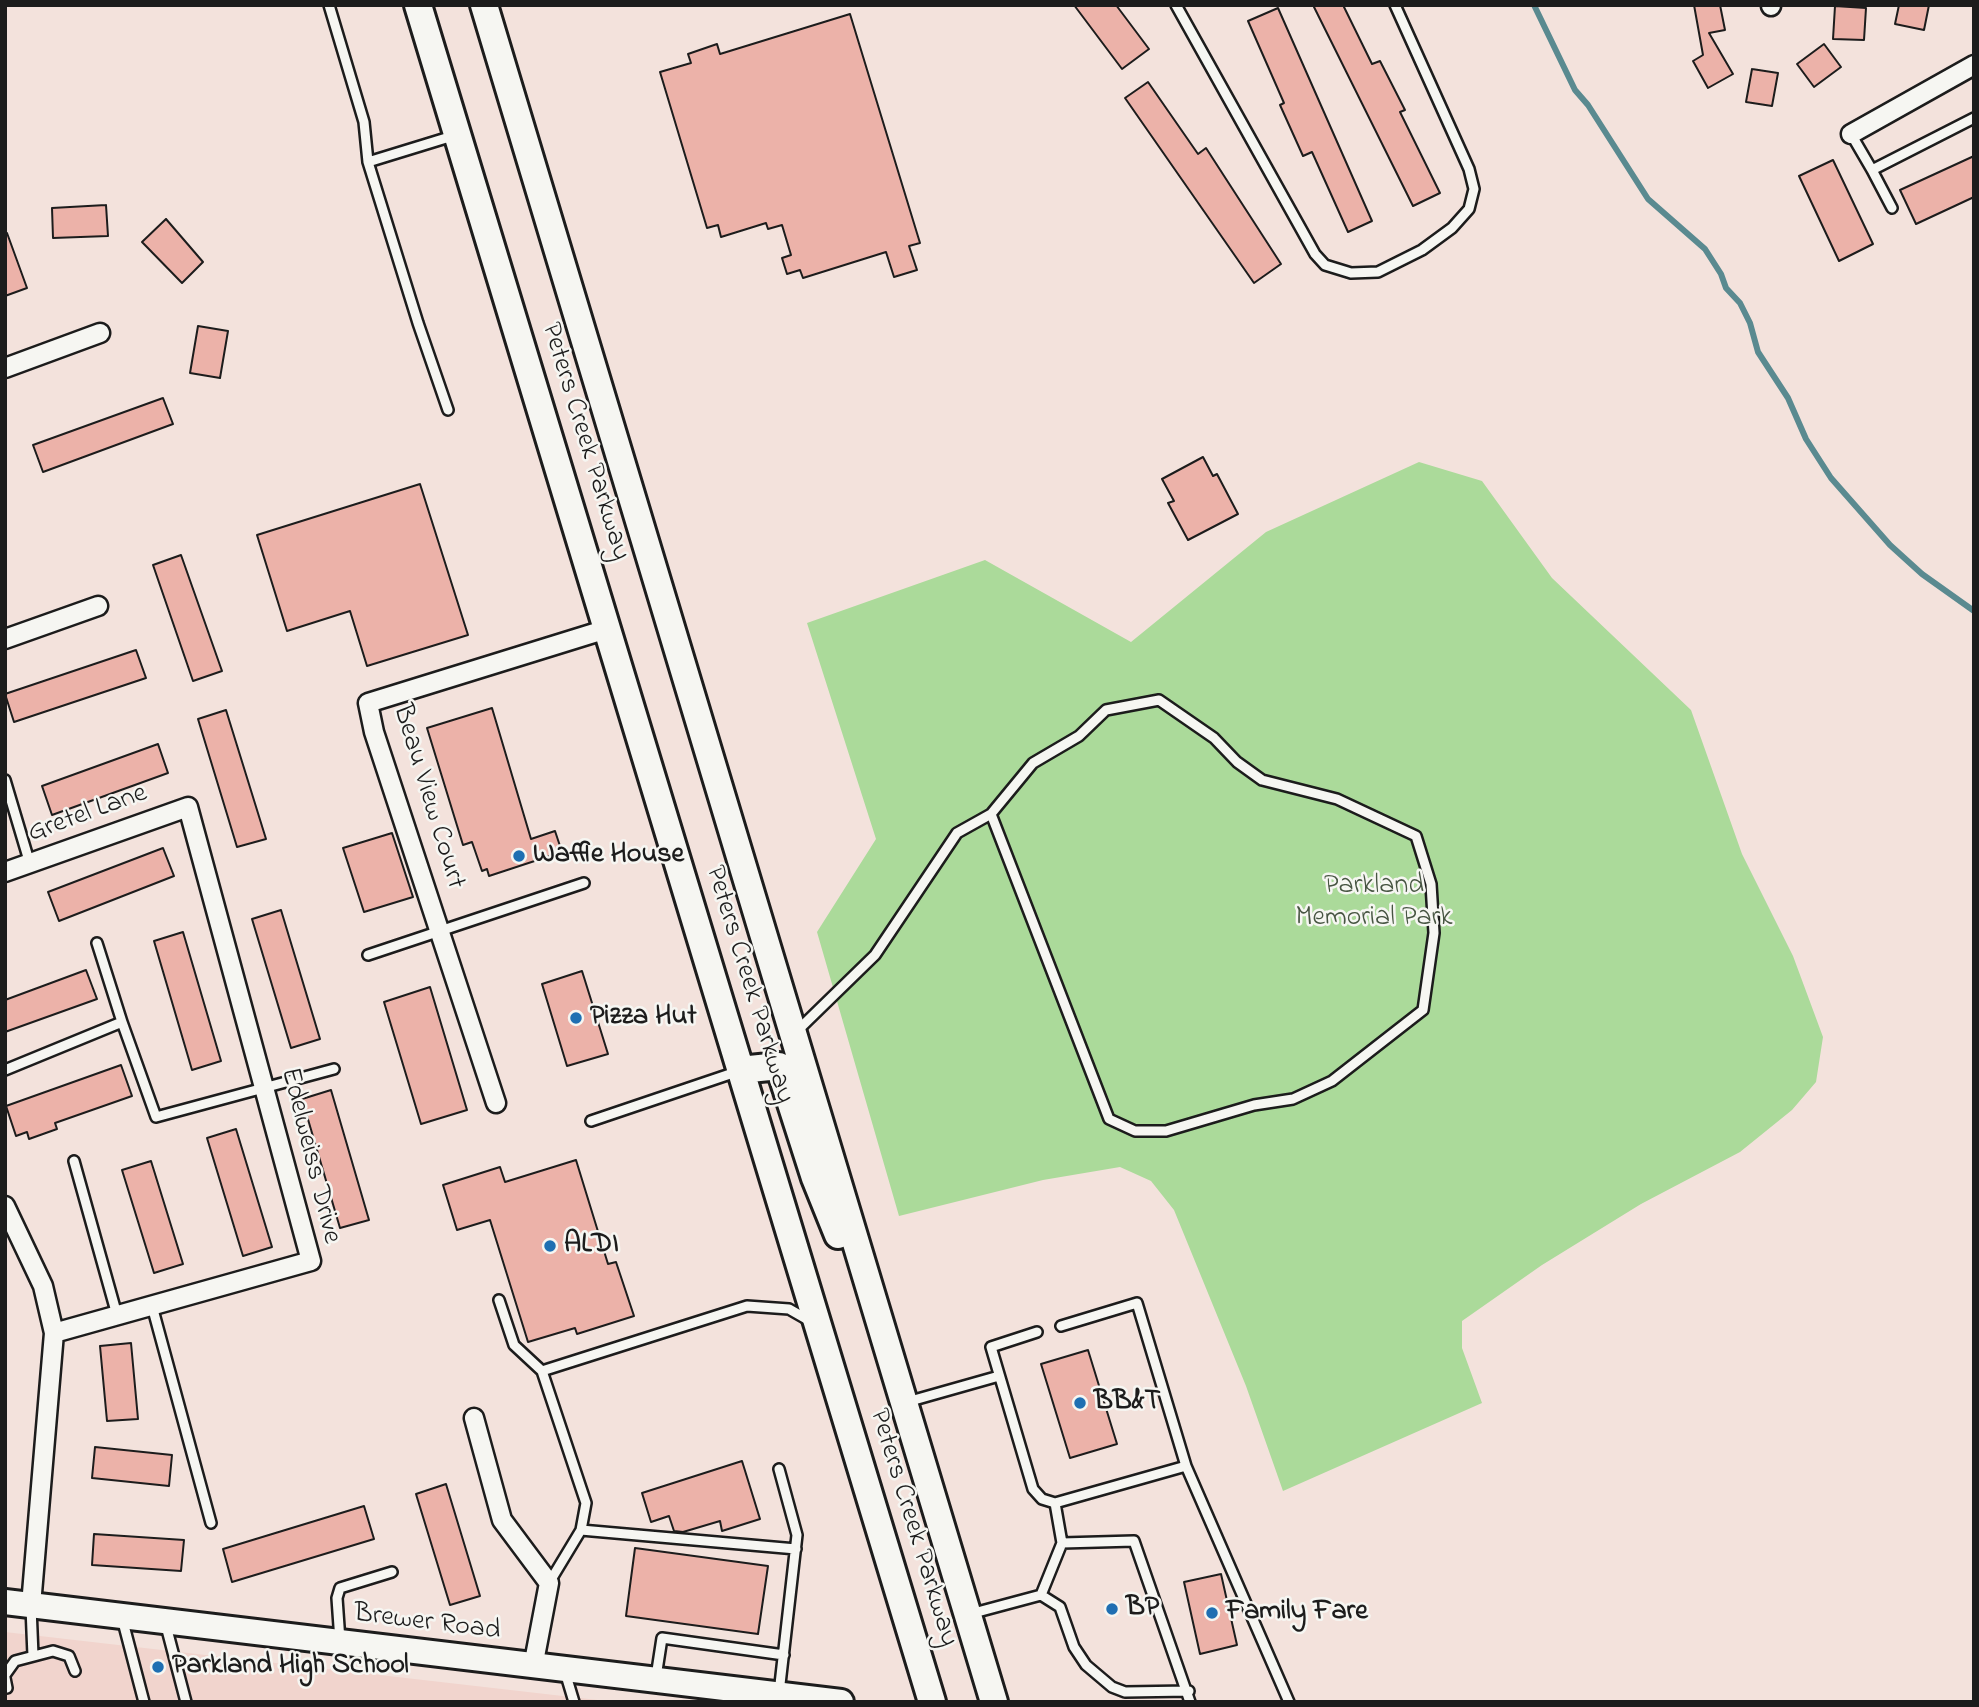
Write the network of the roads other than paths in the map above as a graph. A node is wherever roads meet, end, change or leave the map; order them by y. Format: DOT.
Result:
graph roads {
  1 [pos="329,5"];
  2 [pos="418,5"];
  3 [pos="484,5"];
  4 [pos="1176,5"];
  5 [pos="1395,5"];
  6 [pos="1974,65"];
  7 [pos="1974,118"];
  8 [pos="1852,134"];
  9 [pos="457,135"];
  10 [pos="368,162"];
  11 [pos="1872,170"];
  12 [pos="1892,208"];
  13 [pos="100,333"];
  14 [pos="5,368"];
  15 [pos="448,410"];
  16 [pos="98,606"];
  17 [pos="607,629"];
  18 [pos="5,639"];
  19 [pos="5,780"];
  20 [pos="188,807"];
  21 [pos="991,814"];
  22 [pos="30,864"];
  23 [pos="5,872"];
  24 [pos="584,883"];
  25 [pos="442,932"];
  26 [pos="97,943"];
  27 [pos="368,955"];
  28 [pos="122,1022"];
  29 [pos="794,1035"];
  30 [pos="334,1069"];
  31 [pos="5,1070"];
  32 [pos="740,1070"];
  33 [pos="264,1087"];
  34 [pos="496,1103"];
  35 [pos="591,1121"];
  36 [pos="74,1161"];
  37 [pos="7,1217"];
  38 [pos="499,1300"];
  39 [pos="152,1306"];
  40 [pos="117,1315"];
  41 [pos="818,1325"];
  42 [pos="1061,1326"];
  43 [pos="1037,1332"];
  44 [pos="54,1333"];
  45 [pos="542,1371"];
  46 [pos="999,1376"];
  47 [pos="902,1396"];
  48 [pos="474,1418"];
  49 [pos="1186,1466"];
  50 [pos="779,1469"];
  51 [pos="1055,1503"];
  52 [pos="211,1523"];
  53 [pos="582,1530"];
  54 [pos="1062,1543"];
  55 [pos="796,1549"];
  56 [pos="392,1572"];
  57 [pos="549,1583"];
  58 [pos="1041,1595"];
  59 [pos="5,1602"];
  60 [pos="31,1605"];
  61 [pos="968,1615"];
  62 [pos="121,1616"];
  63 [pos="165,1621"];
  64 [pos="340,1643"];
  65 [pos="784,1655"];
  66 [pos="33,1656"];
  67 [pos="533,1667"];
  68 [pos="564,1670"];
  69 [pos="75,1671"];
  70 [pos="6,1681"];
  71 [pos="655,1681"];
  72 [pos="1189,1691"];
  73 [pos="778,1695"];
  74 [pos="144,1702"];
  75 [pos="186,1702"];
  76 [pos="574,1702"];
  77 [pos="841,1702"];
  78 [pos="932,1702"];
  79 [pos="994,1702"];
  80 [pos="1191,1702"];
  81 [pos="1289,1702"];
  1 -- 10 [label="lane"];
  2 -- 9 [label="main road, Peters Creek Parkway"];
  3 -- 29 [label="main road, Peters Creek Parkway"];
  4 -- 5 [label="lane"];
  6 -- 8 [label="street"];
  7 -- 11 [label="lane"];
  8 -- 11 [label="lane"];
  9 -- 10 [label="lane"];
  9 -- 17 [label="main road, Peters Creek Parkway"];
  10 -- 15 [label="lane"];
  11 -- 12 [label="lane"];
  13 -- 14 [label="street"];
  16 -- 18 [label="street"];
  17 -- 25 [label="street, Beau View Court"];
  17 -- 32 [label="main road, Peters Creek Parkway"];
  19 -- 22 [label="lane"];
  20 -- 22 [label="street, Gretel Lane"];
  20 -- 33 [label="street, Edelweiss Drive"];
  21 -- 21 [label="lane"];
  21 -- 29 [label="lane"];
  22 -- 23 [label="street, Gretel Lane"];
  24 -- 25 [label="lane"];
  25 -- 27 [label="lane"];
  25 -- 34 [label="street, Beau View Court"];
  26 -- 28 [label="lane"];
  28 -- 31 [label="lane"];
  28 -- 33 [label="lane"];
  29 -- 47 [label="main road, Peters Creek Parkway"];
  30 -- 33 [label="lane"];
  32 -- 35 [label="lane"];
  32 -- 41 [label="main road, Peters Creek Parkway"];
  32 -- 47 [label="main road"];
  33 -- 39 [label="street, Edelweiss Drive"];
  36 -- 40 [label="lane"];
  37 -- 44 [label="street"];
  38 -- 45 [label="lane"];
  39 -- 40 [label="street, Edelweiss Drive"];
  39 -- 52 [label="lane"];
  40 -- 44 [label="street, Edelweiss Drive"];
  41 -- 45 [label="lane"];
  41 -- 78 [label="main road, Peters Creek Parkway"];
  42 -- 49 [label="lane"];
  43 -- 46 [label="lane"];
  44 -- 60 [label="street"];
  45 -- 53 [label="lane"];
  46 -- 47 [label="lane"];
  46 -- 51 [label="lane"];
  47 -- 61 [label="main road, Peters Creek Parkway"];
  48 -- 57 [label="street"];
  49 -- 51 [label="lane"];
  49 -- 81 [label="lane"];
  50 -- 55 [label="lane"];
  51 -- 54 [label="lane"];
  53 -- 55 [label="lane"];
  53 -- 57 [label="lane"];
  54 -- 58 [label="lane"];
  54 -- 72 [label="lane"];
  55 -- 65 [label="lane"];
  56 -- 64 [label="lane"];
  57 -- 67 [label="street"];
  58 -- 61 [label="lane"];
  58 -- 72 [label="lane"];
  59 -- 60 [label="street, Brewer Road"];
  60 -- 62 [label="street, Brewer Road"];
  60 -- 66 [label="lane"];
  61 -- 79 [label="main road, Peters Creek Parkway"];
  62 -- 63 [label="street, Brewer Road"];
  62 -- 74 [label="lane"];
  63 -- 64 [label="street, Brewer Road"];
  63 -- 75 [label="lane"];
  64 -- 67 [label="street, Brewer Road"];
  65 -- 71 [label="lane"];
  65 -- 73 [label="lane"];
  66 -- 69 [label="lane"];
  66 -- 70 [label="lane"];
  67 -- 68 [label="street, Brewer Road"];
  68 -- 71 [label="street, Brewer Road"];
  68 -- 76 [label="lane"];
  71 -- 73 [label="street, Brewer Road"];
  72 -- 80 [label="lane"];
  73 -- 77 [label="street, Brewer Road"];
}
